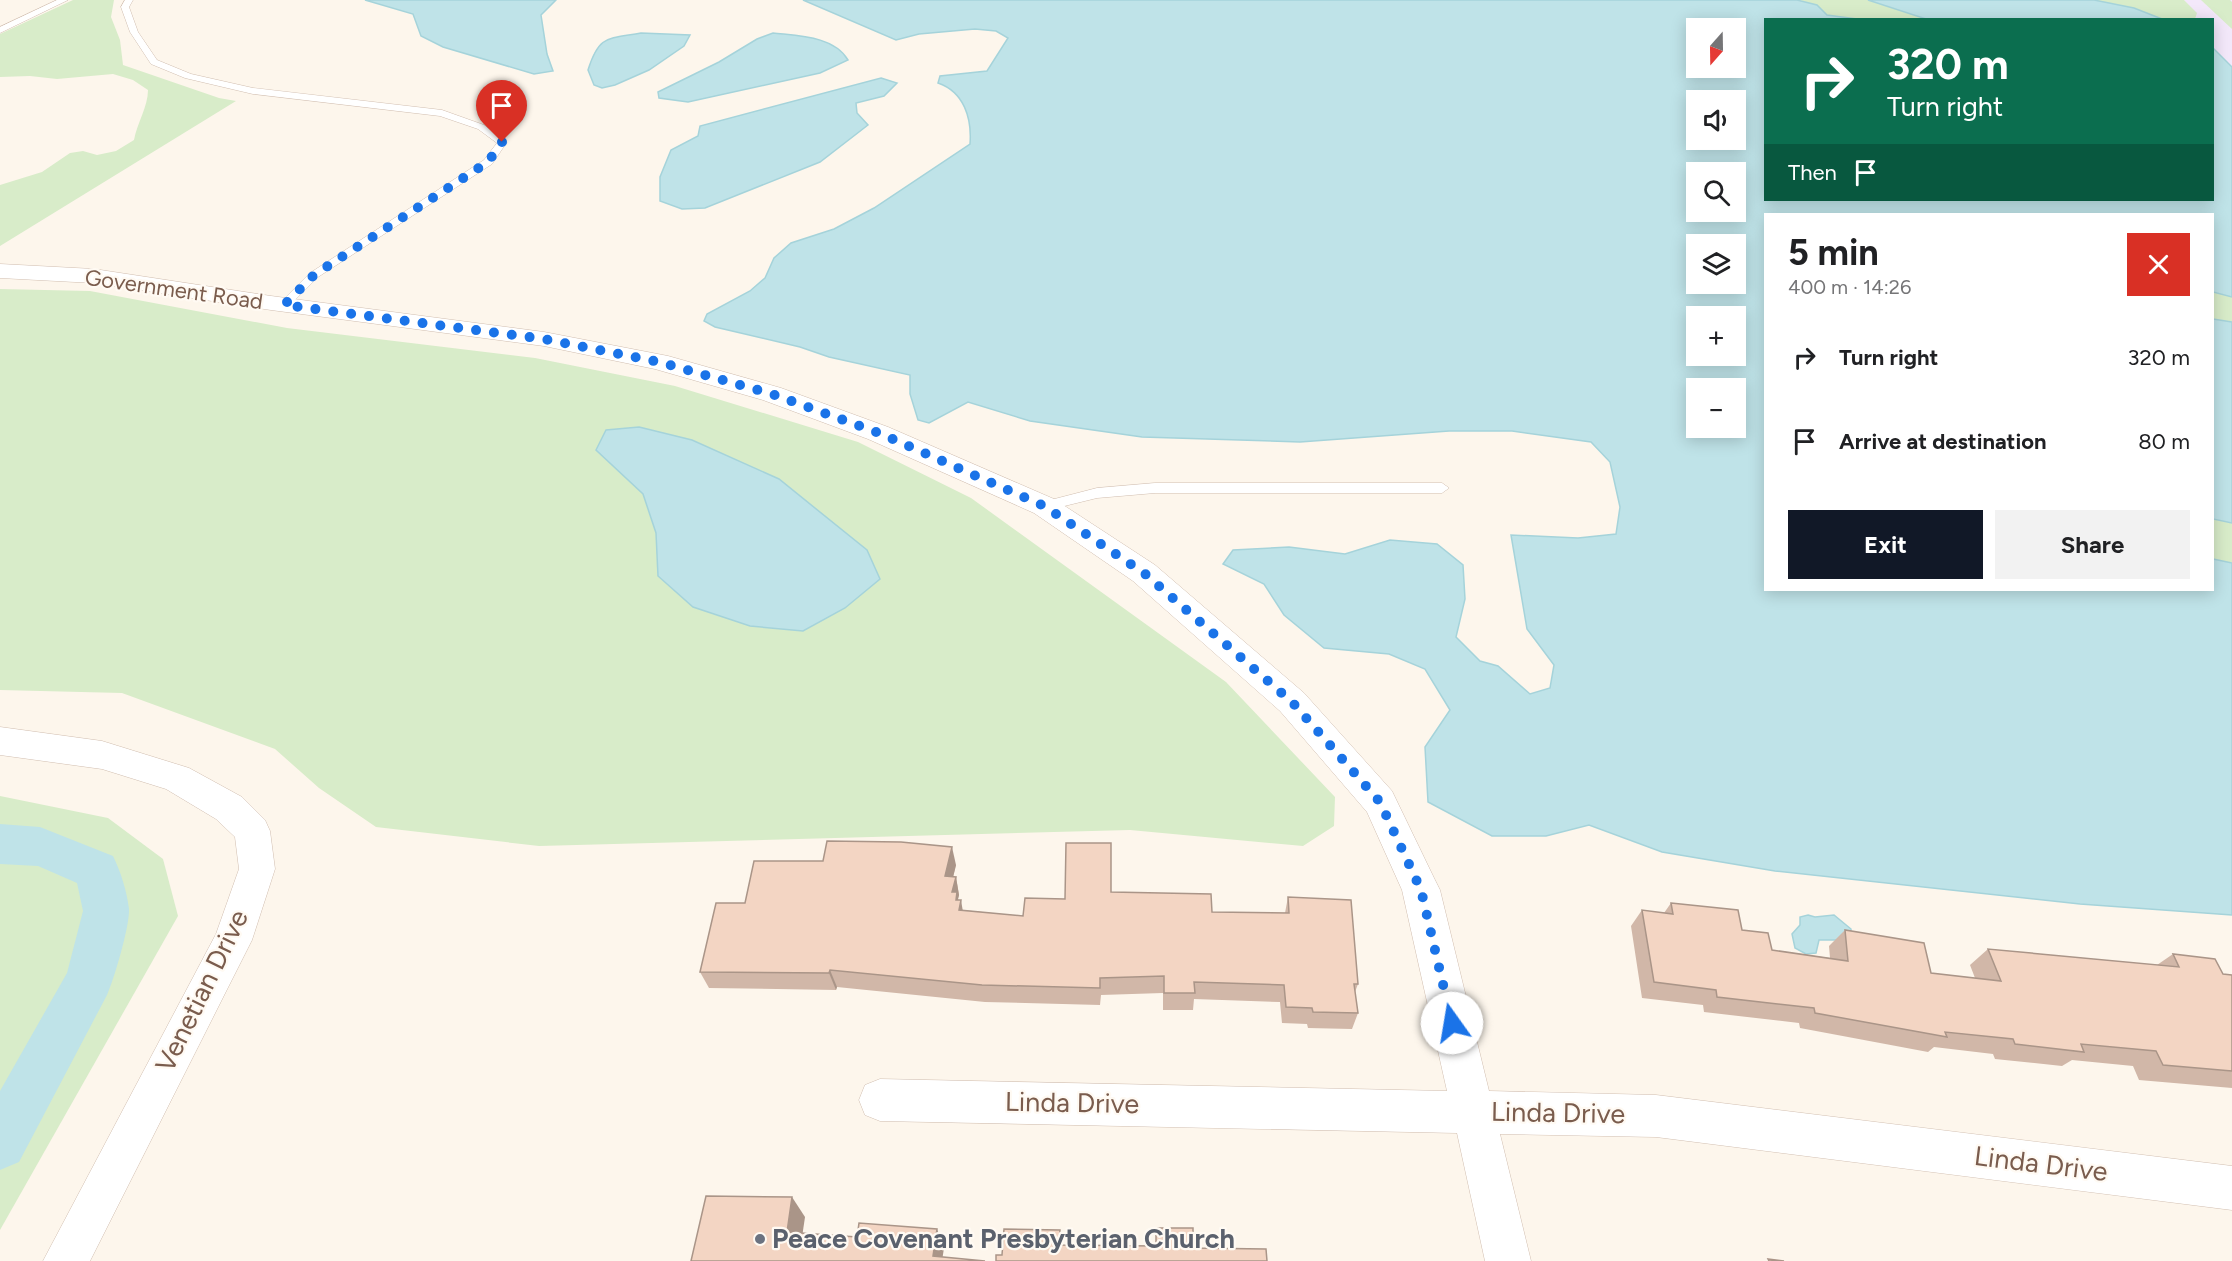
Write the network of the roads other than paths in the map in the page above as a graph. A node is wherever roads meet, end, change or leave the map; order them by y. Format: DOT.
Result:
graph roads {
  1 [pos="64,0"];
  2 [pos="129,0"];
  3 [pos="0,30"];
  4 [pos="0,271"];
  5 [pos="284,305"];
  6 [pos="1442,488"];
  7 [pos="1044,506"];
  8 [pos="0,741"];
  9 [pos="880,1100"];
  10 [pos="1473,1112"];
  11 [pos="2232,1188"];
  12 [pos="66,1261"];
  13 [pos="1508,1261"];
  1 -- 3 [label="lane"];
  2 -- 5 [label="lane"];
  4 -- 5 [label="street, Government Road"];
  5 -- 7 [label="street, Government Road"];
  6 -- 7 [label="lane"];
  7 -- 10 [label="street, Government Road"];
  8 -- 12 [label="street, Venetian Drive"];
  9 -- 10 [label="street, Linda Drive"];
  10 -- 11 [label="street, Linda Drive"];
  10 -- 13 [label="street, Government Road"];
}
